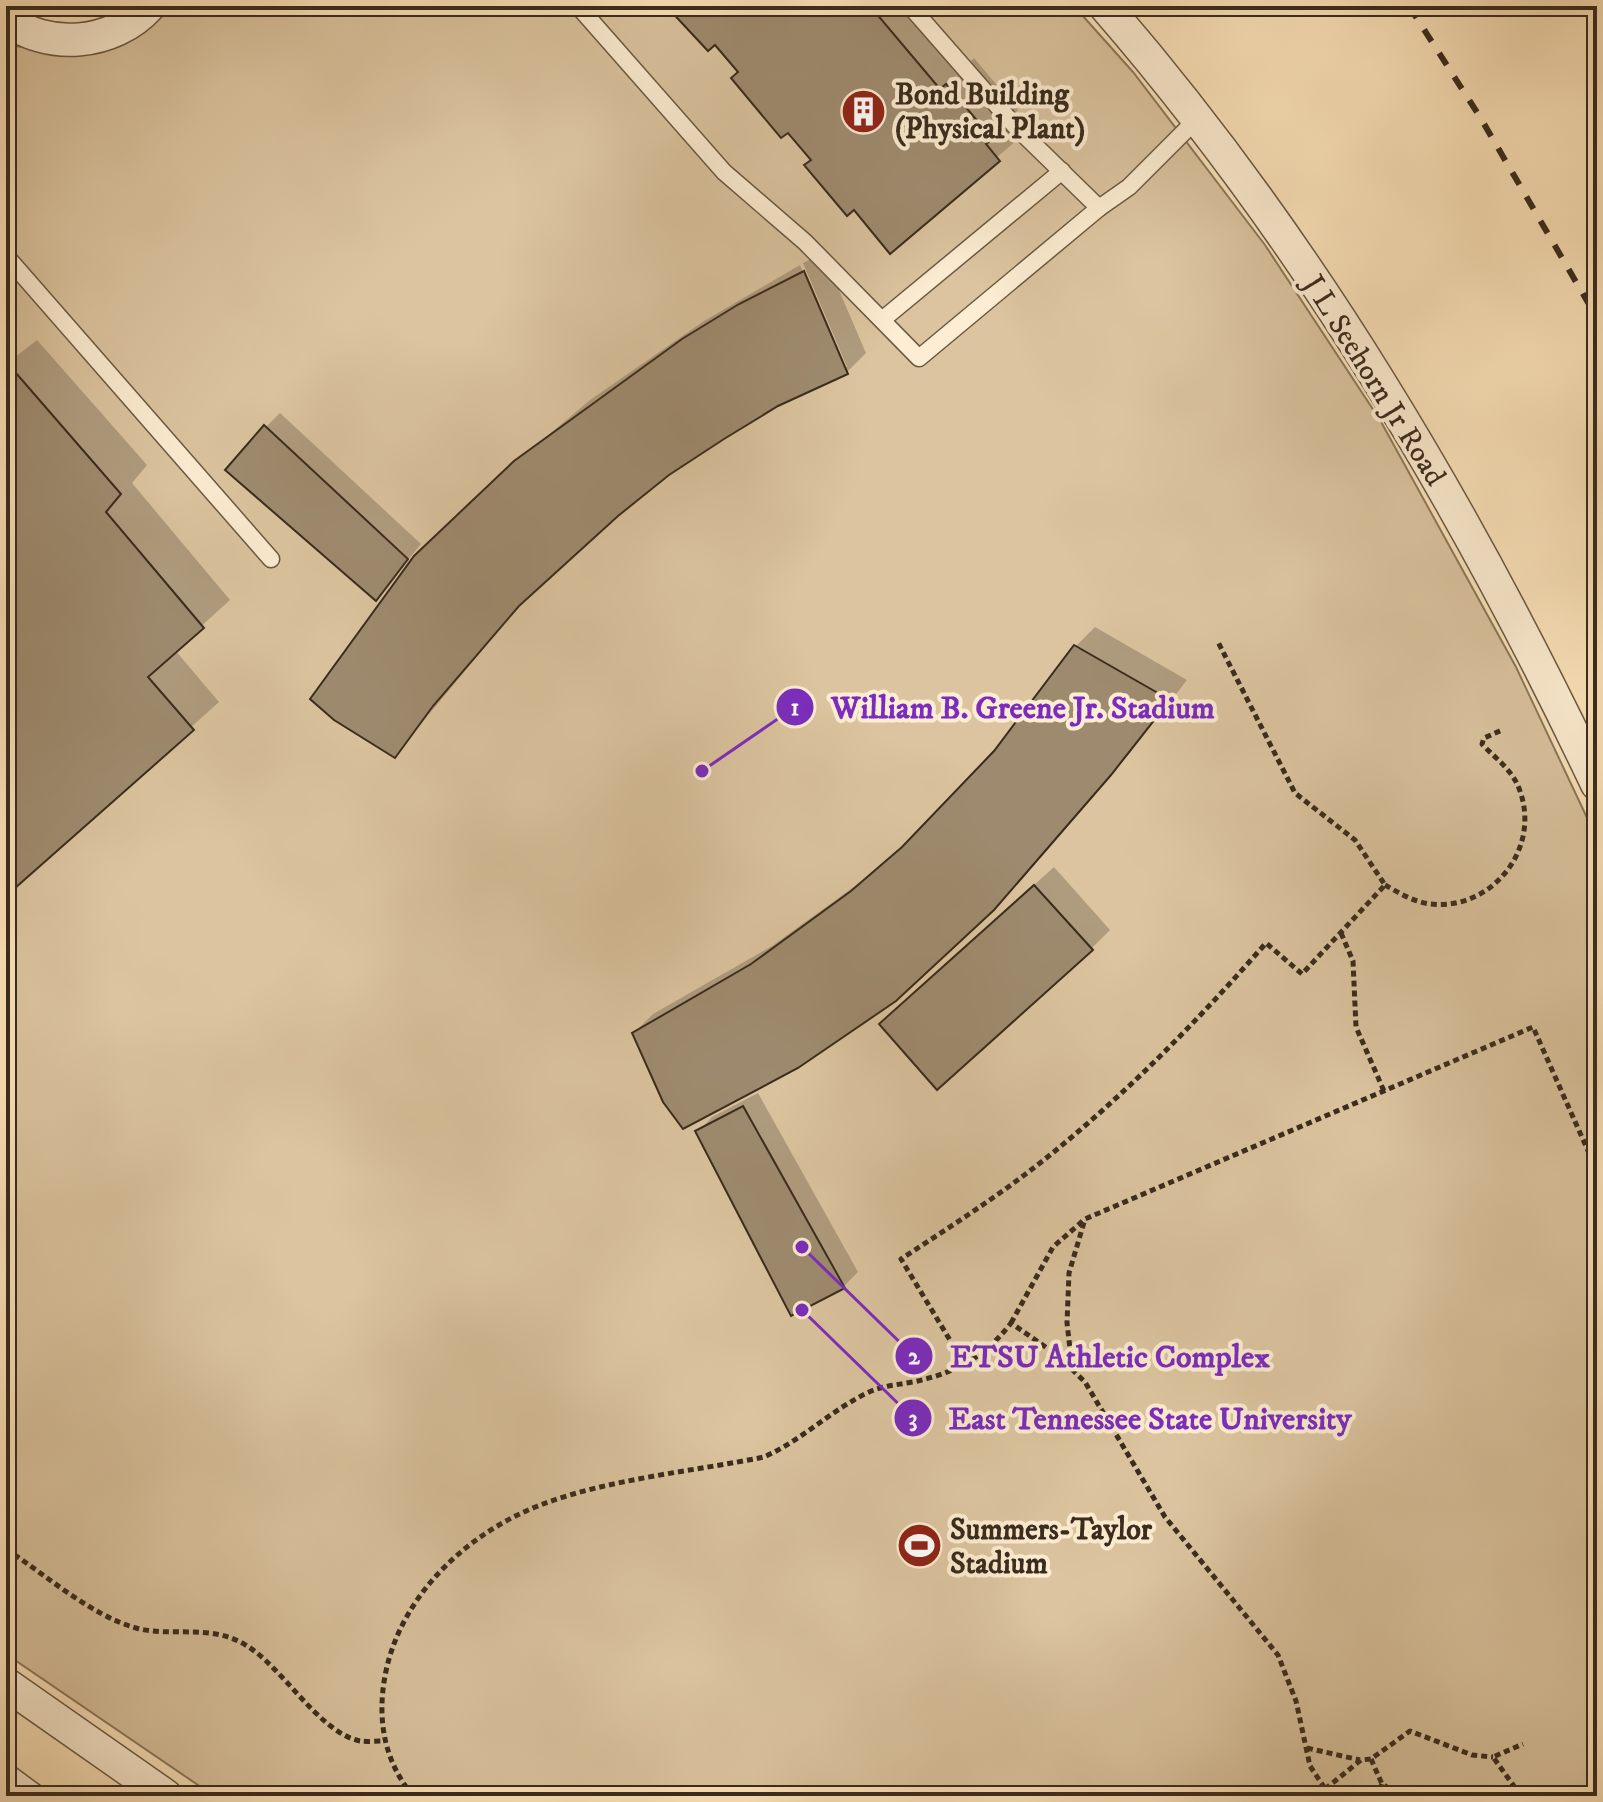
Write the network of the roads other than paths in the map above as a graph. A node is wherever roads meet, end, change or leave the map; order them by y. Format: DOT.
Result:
graph roads {
  1 [pos="149,6"];
  2 [pos="578,6"];
  3 [pos="910,6"];
  4 [pos="1105,6"];
  5 [pos="9,24"];
  6 [pos="1199,117"];
  7 [pos="1062,171"];
  8 [pos="1099,208"];
  9 [pos="6,256"];
  10 [pos="882,320"];
  11 [pos="271,559"];
  12 [pos="1597,784"];
  13 [pos="6,1684"];
  14 [pos="6,1771"];
  15 [pos="40,1796"];
  16 [pos="166,1796"];
  1 -- 5 [label="street"];
  2 -- 10 [label="lane"];
  3 -- 7 [label="lane"];
  4 -- 6 [label="street, J L Seehorn Jr Road"];
  6 -- 8 [label="lane"];
  6 -- 12 [label="street, J L Seehorn Jr Road"];
  7 -- 8 [label="lane"];
  7 -- 10 [label="lane"];
  8 -- 10 [label="lane"];
  9 -- 11 [label="lane"];
  13 -- 16 [label="street"];
  14 -- 15 [label="lane"];
}
